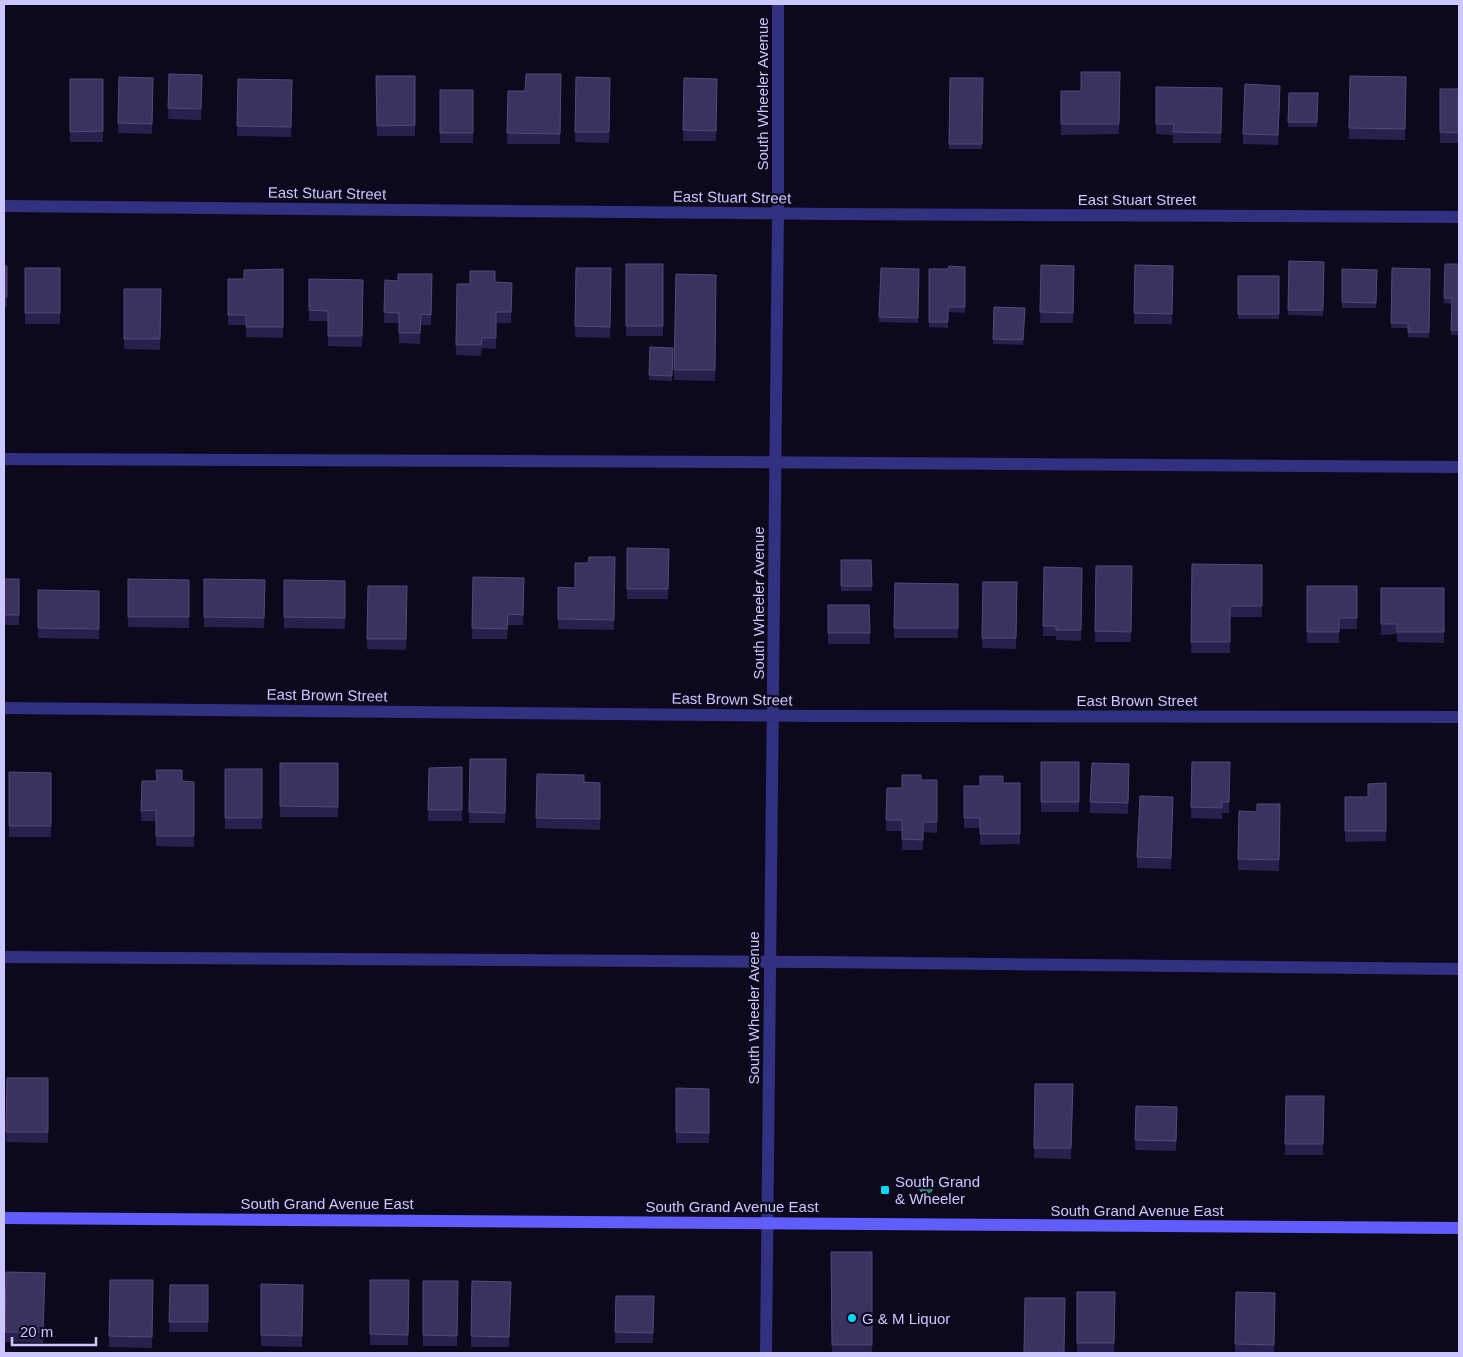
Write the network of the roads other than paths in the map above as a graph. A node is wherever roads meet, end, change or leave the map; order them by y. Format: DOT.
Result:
graph roads {
  1 [pos="778,4"];
  2 [pos="4,206"];
  3 [pos="778,214"];
  4 [pos="1459,217"];
  5 [pos="4,458"];
  6 [pos="775,462"];
  7 [pos="1459,467"];
  8 [pos="4,708"];
  9 [pos="773,716"];
  10 [pos="1459,717"];
  11 [pos="4,956"];
  12 [pos="770,961"];
  13 [pos="1459,969"];
  14 [pos="4,1218"];
  15 [pos="768,1223"];
  16 [pos="1459,1228"];
  17 [pos="766,1353"];
  1 -- 3 [label="street, South Wheeler Avenue"];
  2 -- 3 [label="street, East Stuart Street"];
  3 -- 4 [label="street, East Stuart Street"];
  3 -- 6 [label="street, South Wheeler Avenue"];
  5 -- 6 [label="street"];
  6 -- 7 [label="street"];
  6 -- 9 [label="street, South Wheeler Avenue"];
  8 -- 9 [label="street, East Brown Street"];
  9 -- 10 [label="street, East Brown Street"];
  9 -- 12 [label="street, South Wheeler Avenue"];
  11 -- 12 [label="street"];
  12 -- 13 [label="street"];
  12 -- 15 [label="street, South Wheeler Avenue"];
  14 -- 15 [label="main road, South Grand Avenue East"];
  15 -- 16 [label="main road, South Grand Avenue East"];
  15 -- 17 [label="street, South Wheeler Avenue"];
}
